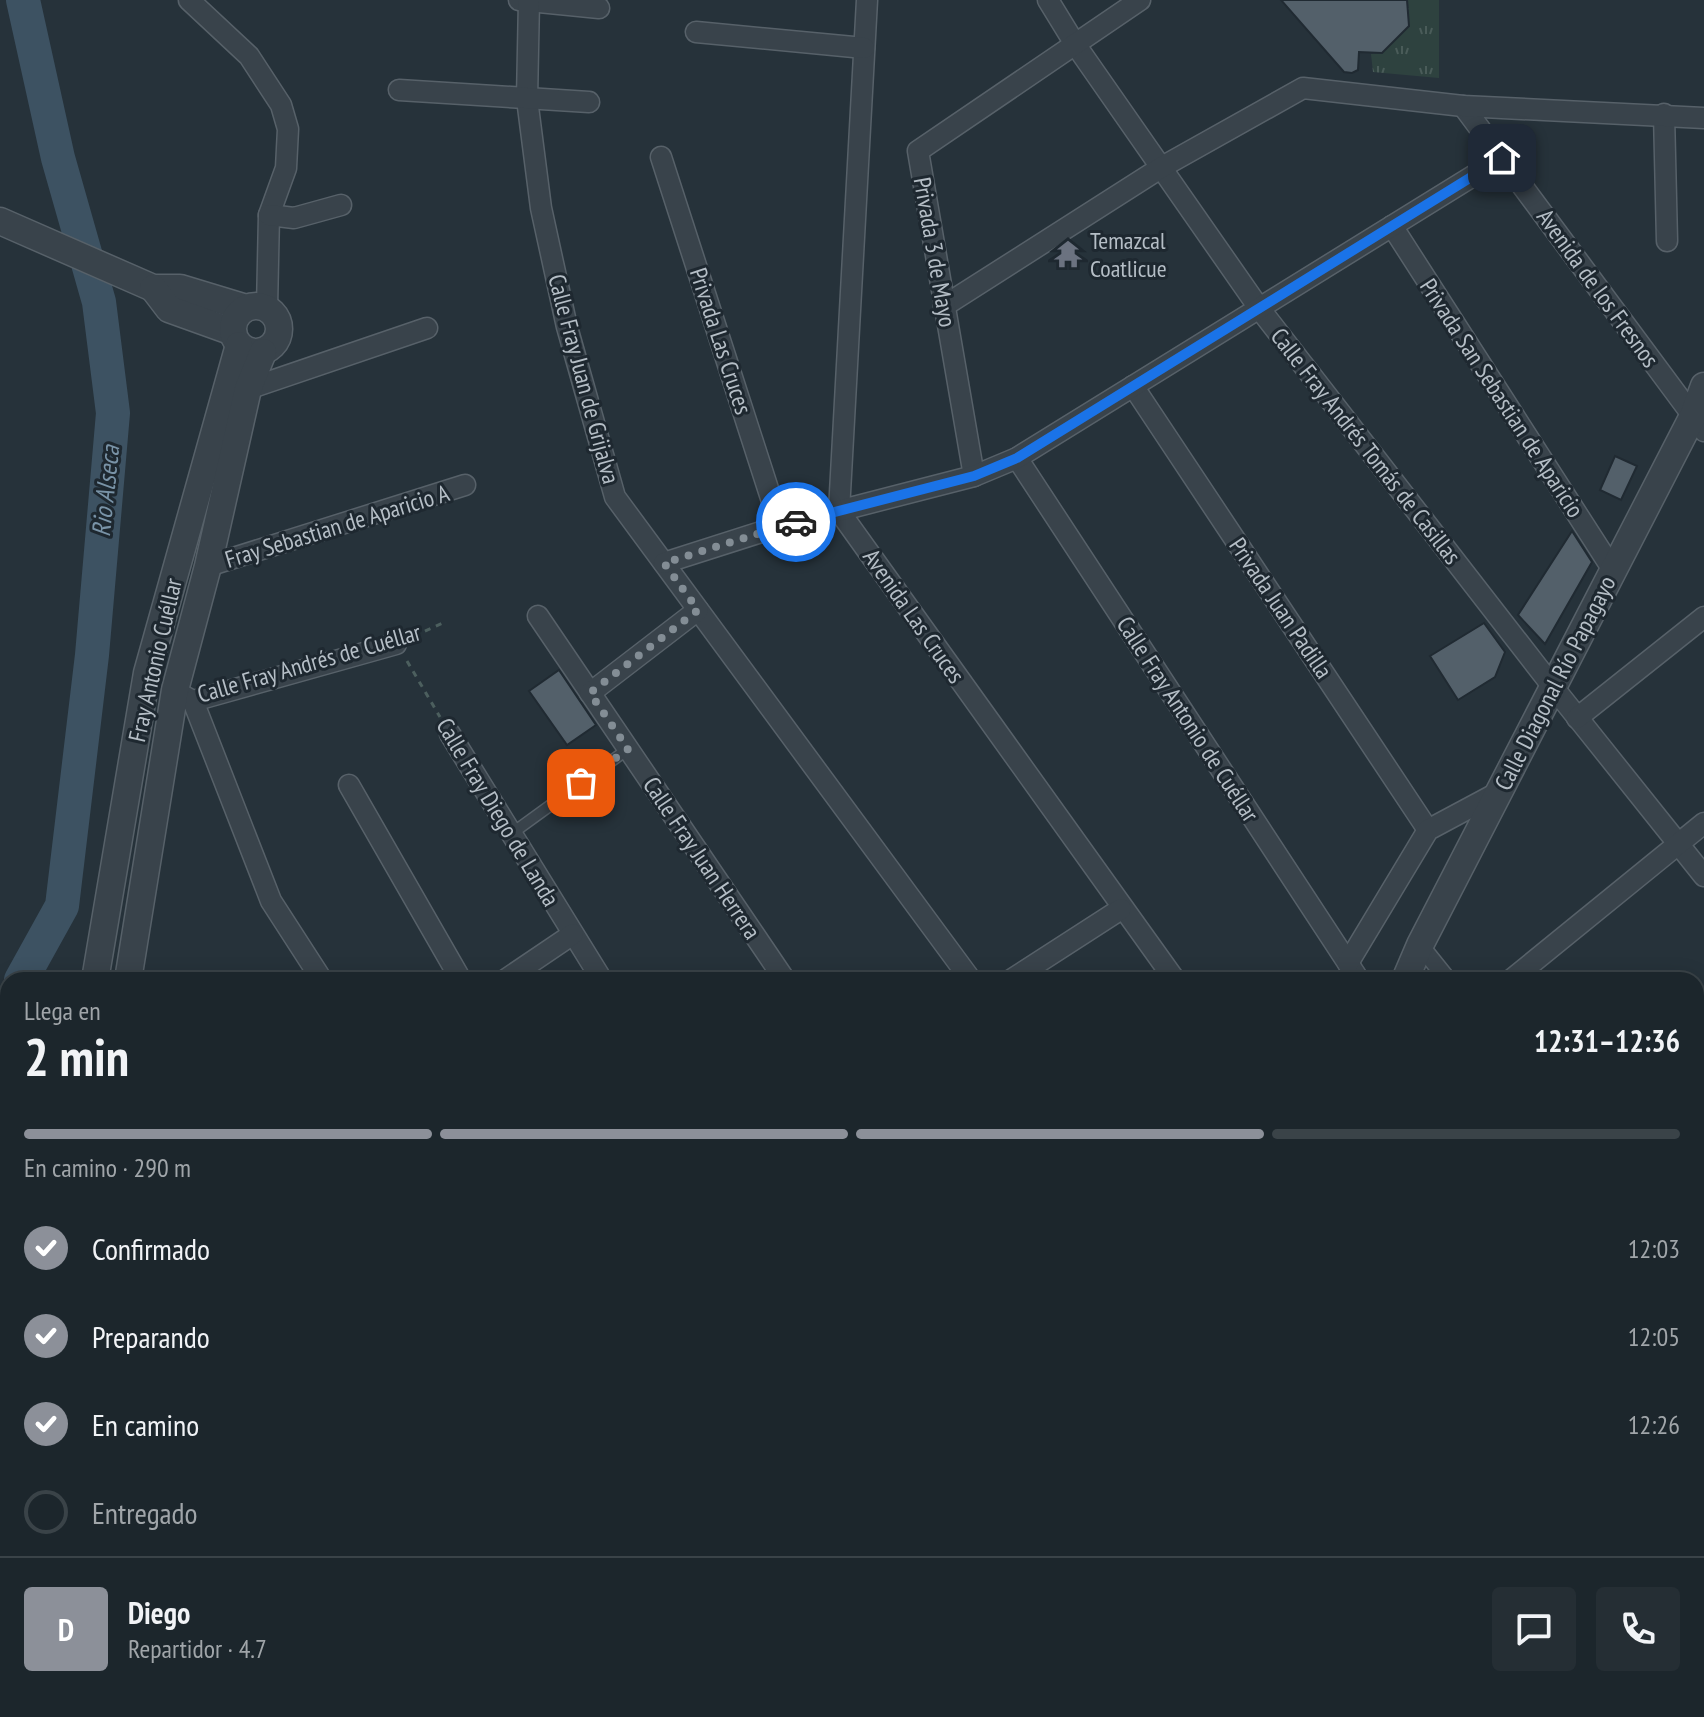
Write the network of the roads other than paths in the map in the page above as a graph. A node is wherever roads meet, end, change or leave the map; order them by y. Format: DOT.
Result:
graph roads {
  1 [pos="189,0"];
  2 [pos="526,0"];
  3 [pos="867,0"];
  4 [pos="1048,0"];
  5 [pos="1140,0"];
  6 [pos="599,8"];
  7 [pos="696,32"];
  8 [pos="1075,44"];
  9 [pos="864,48"];
  10 [pos="399,90"];
  11 [pos="527,99"];
  12 [pos="589,102"];
  13 [pos="1463,106"];
  14 [pos="1664,114"];
  15 [pos="1704,118"];
  16 [pos="661,157"];
  17 [pos="1502,158"];
  18 [pos="1162,167"];
  19 [pos="341,205"];
  20 [pos="269,215"];
  21 [pos="1392,226"];
  22 [pos="3,229"];
  23 [pos="1667,241"];
  24 [pos="153,288"];
  25 [pos="944,306"];
  26 [pos="256,308"];
  27 [pos="1259,308"];
  28 [pos="427,328"];
  29 [pos="245,343"];
  30 [pos="1133,386"];
  31 [pos="1704,386"];
  32 [pos="248,389"];
  33 [pos="1698,424"];
  34 [pos="1017,458"];
  35 [pos="974,476"];
  36 [pos="465,485"];
  37 [pos="839,511"];
  38 [pos="780,526"];
  39 [pos="664,563"];
  40 [pos="208,566"];
  41 [pos="1613,570"];
  42 [pos="698,610"];
  43 [pos="538,616"];
  44 [pos="1704,617"];
  45 [pos="396,644"];
  46 [pos="1553,687"];
  47 [pos="590,693"];
  48 [pos="184,696"];
  49 [pos="1577,718"];
  50 [pos="450,734"];
  51 [pos="628,749"];
  52 [pos="349,785"];
  53 [pos="1499,792"];
  54 [pos="1704,823"];
  55 [pos="1428,830"];
  56 [pos="511,834"];
  57 [pos="1678,844"];
  58 [pos="1704,876"];
  59 [pos="1121,909"];
  60 [pos="573,934"];
  61 [pos="1420,945"];
  62 [pos="96,972"];
  63 [pos="130,972"];
  64 [pos="312,972"];
  65 [pos="456,972"];
  66 [pos="517,972"];
  67 [pos="597,972"];
  68 [pos="780,972"];
  69 [pos="965,972"];
  70 [pos="1023,972"];
  71 [pos="1169,972"];
  72 [pos="1354,972"];
  73 [pos="1408,972"];
  74 [pos="1442,972"];
  75 [pos="1521,972"];
  1 -- 20 [label="street"];
  2 -- 6 [label="street"];
  2 -- 11 [label="street, Calle Fray Juan de Grijalva"];
  3 -- 9 [label="street"];
  4 -- 8 [label="street, Calle Fray Andrés Tomás de Casillas"];
  5 -- 8 [label="street, Privada 3 de Mayo"];
  7 -- 9 [label="street"];
  8 -- 18 [label="street, Calle Fray Andrés Tomás de Casillas"];
  8 -- 25 [label="street, Privada 3 de Mayo"];
  9 -- 37 [label="street"];
  10 -- 11 [label="street"];
  11 -- 12 [label="street"];
  11 -- 39 [label="street, Calle Fray Juan de Grijalva"];
  13 -- 14 [label="street"];
  13 -- 17 [label="street, Avenida de los Fresnos"];
  13 -- 18 [label="street"];
  14 -- 15 [label="street"];
  14 -- 23 [label="street"];
  16 -- 38 [label="street, Privada Las Cruces"];
  17 -- 21 [label="street"];
  17 -- 33 [label="street, Avenida de los Fresnos"];
  18 -- 25 [label="street"];
  18 -- 27 [label="street, Calle Fray Andrés Tomás de Casillas"];
  19 -- 20 [label="street"];
  20 -- 26 [label="street"];
  21 -- 27 [label="street"];
  21 -- 41 [label="street, Privada San Sebastian de Aparicio"];
  22 -- 24 [label="street"];
  24 -- 26 [label="street"];
  24 -- 29 [label="street"];
  25 -- 35 [label="street, Privada 3 de Mayo"];
  26 -- 29 [label="street"];
  26 -- 29 [label="street"];
  27 -- 30 [label="street"];
  27 -- 46 [label="street, Calle Fray Andrés Tomás de Casillas"];
  28 -- 32 [label="street"];
  29 -- 32 [label="street, Fray Antonio Cuéllar"];
  29 -- 62 [label="street, Fray Antonio Cuéllar"];
  30 -- 34 [label="street"];
  30 -- 55 [label="street, Privada Juan Padilla"];
  31 -- 33 [label="street, Calle Diagonal Río Papagayo"];
  32 -- 40 [label="street, Fray Antonio Cuéllar"];
  33 -- 41 [label="street, Calle Diagonal Río Papagayo"];
  34 -- 35 [label="street"];
  34 -- 72 [label="street, Calle Fray Antonio de Cuéllar"];
  35 -- 37 [label="street"];
  36 -- 40 [label="street, Fray Sebastian de Aparicio A"];
  37 -- 38 [label="street"];
  37 -- 59 [label="street, Avenida Las Cruces"];
  38 -- 39 [label="street"];
  39 -- 42 [label="street, Calle Fray Juan de Grijalva"];
  40 -- 48 [label="street, Fray Antonio Cuéllar"];
  41 -- 46 [label="street, Calle Diagonal Río Papagayo"];
  42 -- 47 [label="street"];
  42 -- 69 [label="street, Calle Fray Juan de Grijalva"];
  43 -- 47 [label="street, Calle Fray Juan Herrera"];
  44 -- 49 [label="street"];
  45 -- 48 [label="street, Calle Fray Andrés de Cuéllar"];
  46 -- 49 [label="street, Calle Fray Andrés Tomás de Casillas"];
  46 -- 53 [label="street, Calle Diagonal Río Papagayo"];
  47 -- 51 [label="street, Calle Fray Juan Herrera"];
  48 -- 63 [label="street, Fray Antonio Cuéllar"];
  48 -- 64 [label="street"];
  49 -- 57 [label="street, Calle Fray Andrés Tomás de Casillas"];
  50 -- 56 [label="street, Calle Fray Diego de Landa"];
  51 -- 56 [label="lane"];
  51 -- 68 [label="street, Calle Fray Juan Herrera"];
  52 -- 65 [label="street"];
  53 -- 55 [label="street"];
  53 -- 61 [label="street, Calle Diagonal Río Papagayo"];
  54 -- 57 [label="street"];
  55 -- 72 [label="street"];
  56 -- 60 [label="street, Calle Fray Diego de Landa"];
  57 -- 58 [label="street, Calle Fray Andrés Tomás de Casillas"];
  57 -- 75 [label="street"];
  59 -- 70 [label="street"];
  59 -- 71 [label="street, Avenida Las Cruces"];
  60 -- 66 [label="street"];
  60 -- 67 [label="street, Calle Fray Diego de Landa"];
  61 -- 73 [label="street, Calle Diagonal Río Papagayo"];
  61 -- 74 [label="street"];
}
